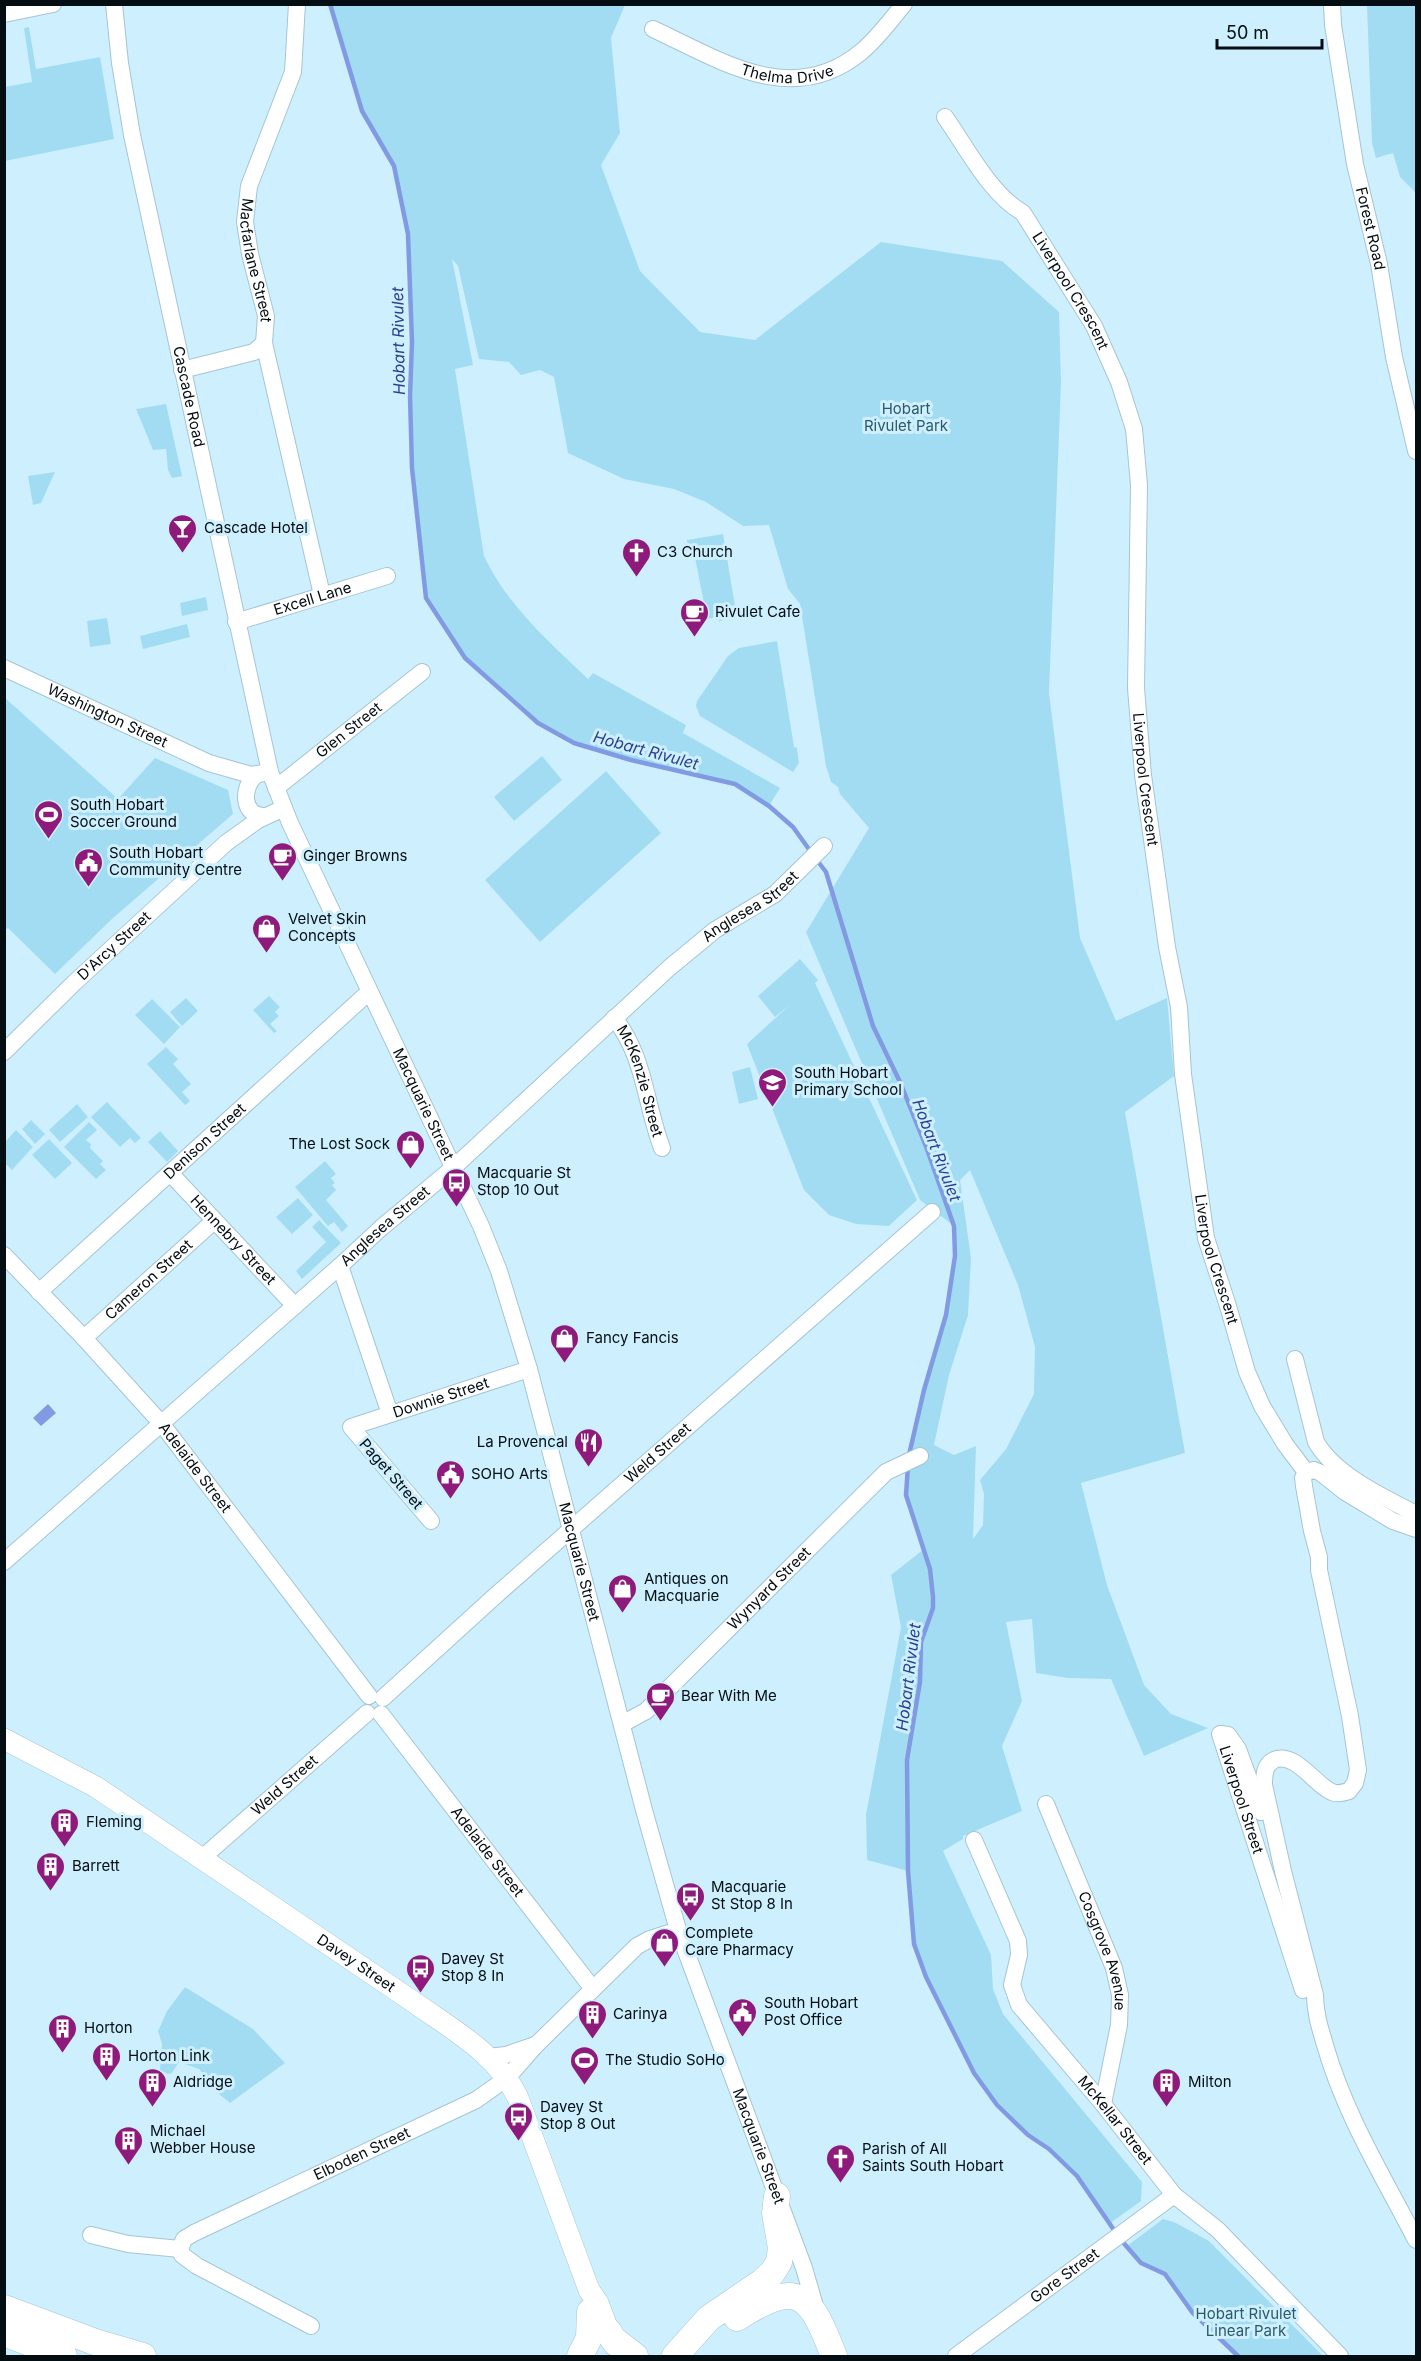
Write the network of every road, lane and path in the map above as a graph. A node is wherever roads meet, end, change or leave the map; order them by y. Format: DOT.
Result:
graph roads {
  1 [pos="53,4"];
  2 [pos="114,4"];
  3 [pos="297,4"];
  4 [pos="904,4"];
  5 [pos="1332,4"];
  6 [pos="4,14"];
  7 [pos="653,29"];
  8 [pos="945,117"];
  9 [pos="264,343"];
  10 [pos="182,370"];
  11 [pos="1416,451"];
  12 [pos="387,576"];
  13 [pos="322,595"];
  14 [pos="236,622"];
  15 [pos="4,668"];
  16 [pos="422,672"];
  17 [pos="209,763"];
  18 [pos="267,778"];
  19 [pos="245,798"];
  20 [pos="284,808"];
  21 [pos="265,816"];
  22 [pos="226,843"];
  23 [pos="824,846"];
  24 [pos="369,992"];
  25 [pos="614,1018"];
  26 [pos="4,1052"];
  27 [pos="662,1148"];
  28 [pos="453,1168"];
  29 [pos="170,1173"];
  30 [pos="932,1212"];
  31 [pos="214,1221"];
  32 [pos="4,1255"];
  33 [pos="340,1266"];
  34 [pos="39,1292"];
  35 [pos="295,1306"];
  36 [pos="84,1338"];
  37 [pos="1295,1359"];
  38 [pos="529,1369"];
  39 [pos="390,1414"];
  40 [pos="161,1423"];
  41 [pos="351,1427"];
  42 [pos="920,1456"];
  43 [pos="1306,1472"];
  44 [pos="1416,1514"];
  45 [pos="431,1521"];
  46 [pos="1416,1530"];
  47 [pos="572,1531"];
  48 [pos="4,1562"];
  49 [pos="375,1705"];
  50 [pos="622,1724"];
  51 [pos="4,1739"];
  52 [pos="1046,1804"];
  53 [pos="974,1840"];
  54 [pos="202,1858"];
  55 [pos="1283,1871"];
  56 [pos="678,1930"];
  57 [pos="592,1989"];
  58 [pos="1315,2010"];
  59 [pos="536,2045"];
  60 [pos="488,2057"];
  61 [pos="507,2078"];
  62 [pos="1103,2104"];
  63 [pos="1174,2195"];
  64 [pos="777,2196"];
  65 [pos="91,2235"];
  66 [pos="1416,2240"];
  67 [pos="180,2248"];
  68 [pos="590,2301"];
  69 [pos="4,2308"];
  70 [pos="820,2320"];
  71 [pos="311,2326"];
  72 [pos="4,2333"];
  73 [pos="608,2344"];
  74 [pos="64,2356"];
  75 [pos="143,2356"];
  76 [pos="580,2356"];
  77 [pos="618,2356"];
  78 [pos="635,2356"];
  79 [pos="677,2356"];
  80 [pos="834,2356"];
  81 [pos="956,2356"];
  82 [pos="1340,2356"];
  1 -- 6 [label="street"];
  2 -- 10 [label="street, Cascade Road"];
  3 -- 9 [label="street, Macfarlane Street"];
  4 -- 7 [label="street, Thelma Drive"];
  5 -- 11 [label="street, Forest Road"];
  8 -- 43 [label="street, Liverpool Crescent"];
  9 -- 10 [label="street, Macfarlane Street"];
  9 -- 13 [label="street, Macfarlane Street"];
  10 -- 14 [label="street, Cascade Road"];
  12 -- 13 [label="street, Excell Lane"];
  13 -- 14 [label="street, Excell Lane"];
  14 -- 18 [label="street, Cascade Road"];
  15 -- 17 [label="street, Washington Street"];
  16 -- 18 [label="street, Glen Street"];
  17 -- 18 [label="street, Washington Street"];
  17 -- 19 [label="street, Washington Street"];
  18 -- 19 [label="street"];
  18 -- 20 [label="street, Macquarie Street"];
  19 -- 21 [label="street"];
  19 -- 22 [label="street, D'Arcy Street"];
  20 -- 21 [label="street, D'Arcy Street"];
  20 -- 24 [label="street, Macquarie Street"];
  21 -- 22 [label="street, D'Arcy Street"];
  22 -- 26 [label="street, D'Arcy Street"];
  23 -- 25 [label="street, Anglesea Street"];
  24 -- 28 [label="street, Macquarie Street"];
  24 -- 29 [label="street, Denison Street"];
  25 -- 27 [label="street, McKenzie Street"];
  25 -- 28 [label="street, Anglesea Street"];
  28 -- 33 [label="street, Anglesea Street"];
  28 -- 38 [label="street, Macquarie Street"];
  29 -- 31 [label="street, Hennebry Street"];
  29 -- 34 [label="street, Denison Street"];
  30 -- 47 [label="street, Weld Street"];
  31 -- 35 [label="street, Hennebry Street"];
  31 -- 36 [label="street, Cameron Street"];
  32 -- 34 [label="street, Adelaide Street"];
  33 -- 35 [label="street, Anglesea Street"];
  33 -- 39 [label="street"];
  34 -- 36 [label="street, Adelaide Street"];
  35 -- 40 [label="street, Anglesea Street"];
  36 -- 40 [label="street, Adelaide Street"];
  37 -- 44 [label="street"];
  38 -- 39 [label="street, Downie Street"];
  38 -- 47 [label="street, Macquarie Street"];
  39 -- 41 [label="street, Downie Street"];
  40 -- 48 [label="street, Anglesea Street"];
  40 -- 49 [label="street, Adelaide Street"];
  41 -- 45 [label="street, Paget Street"];
  42 -- 50 [label="street, Wynyard Street"];
  43 -- 46 [label="street"];
  43 -- 55 [label="street, Liverpool Street"];
  47 -- 49 [label="street, Weld Street"];
  47 -- 50 [label="street, Macquarie Street"];
  49 -- 54 [label="street, Weld Street"];
  49 -- 57 [label="street, Adelaide Street"];
  50 -- 56 [label="street, Macquarie Street"];
  51 -- 54 [label="main road, Davey Street"];
  52 -- 62 [label="street, Cosgrove Avenue"];
  53 -- 62 [label="street, McKellar Street"];
  54 -- 60 [label="main road, Davey Street"];
  55 -- 58 [label="street, Liverpool Street"];
  55 -- 58 [label="street, Liverpool Street"];
  56 -- 57 [label="street, Elboden Street"];
  56 -- 64 [label="street, Macquarie Street"];
  57 -- 59 [label="street, Elboden Street"];
  58 -- 66 [label="street, Liverpool Street"];
  59 -- 60 [label="street, Elboden Street"];
  59 -- 61 [label="street, Elboden Street"];
  60 -- 61 [label="main road, Davey Street"];
  61 -- 67 [label="street, Elboden Street"];
  61 -- 68 [label="main road, Davey Street"];
  62 -- 63 [label="street, McKellar Street"];
  63 -- 81 [label="street, Gore Street"];
  63 -- 82 [label="street, McKellar Street"];
  64 -- 70 [label="street, Macquarie Street"];
  64 -- 79 [label="highway"];
  65 -- 67 [label="street"];
  67 -- 71 [label="street"];
  68 -- 73 [label="main road, Davey Street"];
  68 -- 76 [label="highway"];
  69 -- 75 [label="highway"];
  70 -- 79 [label="highway"];
  70 -- 80 [label="highway, Macquarie Street"];
  72 -- 74 [label="highway"];
  73 -- 77 [label="main road, Davey Street"];
  73 -- 78 [label="highway"];
}
